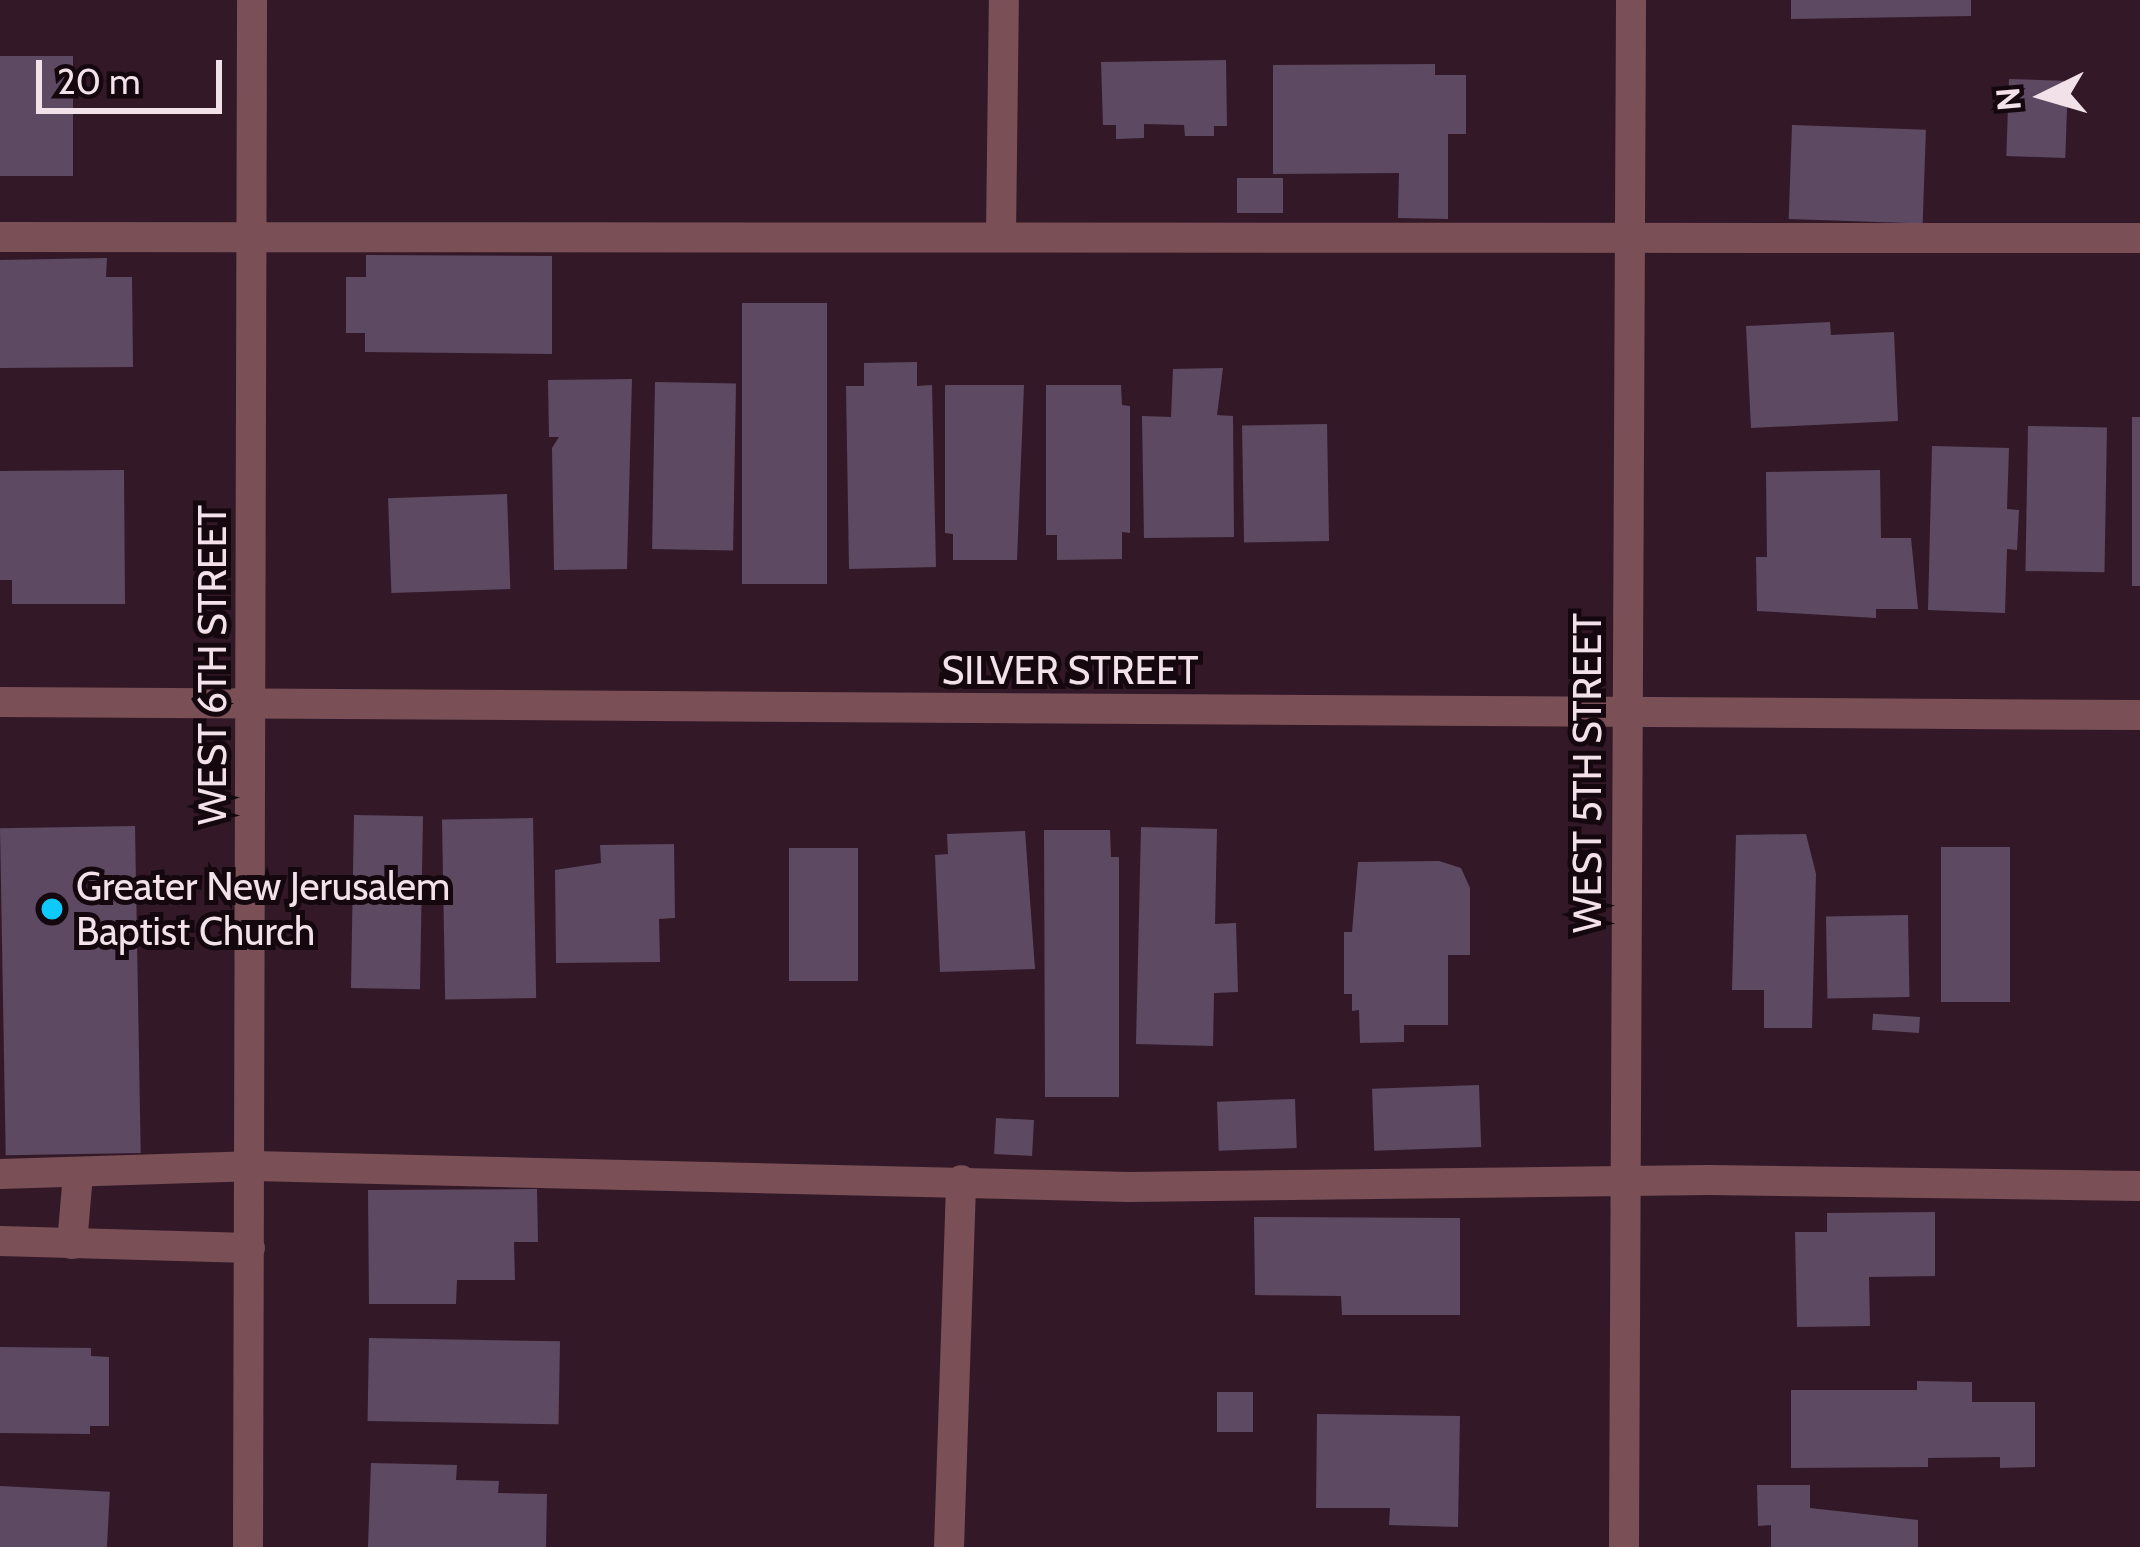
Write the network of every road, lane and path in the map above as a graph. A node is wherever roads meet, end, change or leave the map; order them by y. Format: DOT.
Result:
graph roads {
  1 [pos="252,0"];
  2 [pos="1004,0"];
  3 [pos="1630,0"];
  4 [pos="1001,235"];
  5 [pos="0,237"];
  6 [pos="252,238"];
  7 [pos="2140,238"];
  8 [pos="1629,242"];
  9 [pos="0,701"];
  10 [pos="250,703"];
  11 [pos="1625,713"];
  12 [pos="2140,715"];
  13 [pos="250,1166"];
  14 [pos="0,1174"];
  15 [pos="78,1174"];
  16 [pos="961,1180"];
  17 [pos="1625,1180"];
  18 [pos="2140,1186"];
  19 [pos="0,1241"];
  20 [pos="72,1244"];
  21 [pos="250,1248"];
  22 [pos="248,1547"];
  23 [pos="949,1547"];
  24 [pos="1624,1547"];
  1 -- 6 [label="street, WEST 6TH STREET"];
  2 -- 4 [label="street"];
  3 -- 8 [label="street, WEST 5TH STREET"];
  4 -- 6 [label="street"];
  4 -- 8 [label="street"];
  5 -- 6 [label="street"];
  6 -- 10 [label="street, WEST 6TH STREET"];
  7 -- 8 [label="street"];
  8 -- 11 [label="street, WEST 5TH STREET"];
  9 -- 10 [label="street, SILVER STREET"];
  10 -- 11 [label="street, SILVER STREET"];
  10 -- 13 [label="street, WEST 6TH STREET"];
  11 -- 12 [label="street, SILVER STREET"];
  11 -- 17 [label="street, WEST 5TH STREET"];
  13 -- 15 [label="street"];
  13 -- 16 [label="street"];
  13 -- 21 [label="street, WEST 6TH STREET"];
  14 -- 15 [label="street"];
  15 -- 20 [label="street"];
  16 -- 17 [label="street"];
  16 -- 23 [label="street"];
  17 -- 18 [label="street"];
  17 -- 24 [label="street, WEST 5TH STREET"];
  19 -- 20 [label="street"];
  20 -- 21 [label="street"];
  21 -- 22 [label="street, WEST 6TH STREET"];
}
